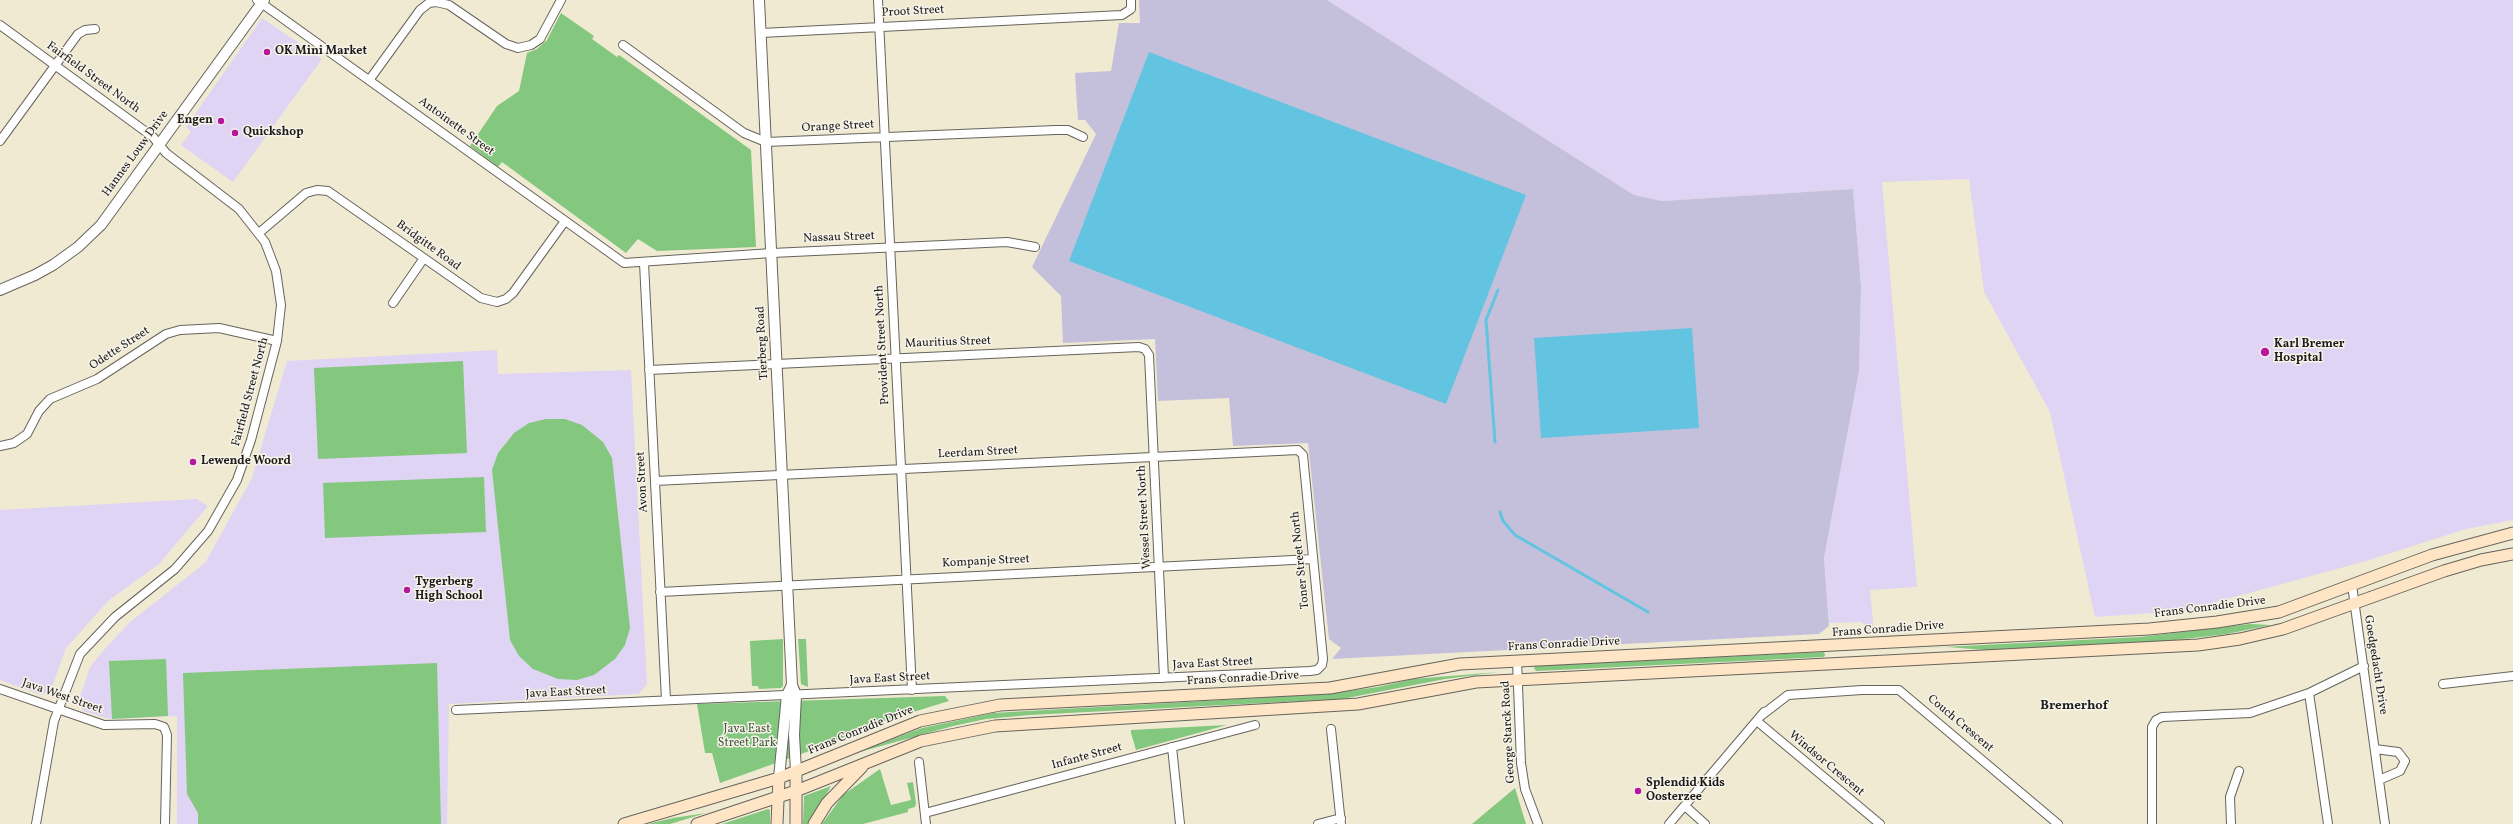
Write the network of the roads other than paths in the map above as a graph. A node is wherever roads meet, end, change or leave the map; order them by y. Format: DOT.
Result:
graph roads {
  1 [pos="561,0"];
  2 [pos="759,0"];
  3 [pos="878,0"];
  4 [pos="261,1"];
  5 [pos="1131,2"];
  6 [pos="0,25"];
  7 [pos="880,26"];
  8 [pos="95,28"];
  9 [pos="761,33"];
  10 [pos="623,45"];
  11 [pos="54,64"];
  12 [pos="370,79"];
  13 [pos="885,137"];
  14 [pos="1083,138"];
  15 [pos="0,141"];
  16 [pos="766,142"];
  17 [pos="159,144"];
  18 [pos="565,222"];
  19 [pos="259,233"];
  20 [pos="1035,247"];
  21 [pos="890,248"];
  22 [pos="772,253"];
  23 [pos="424,258"];
  24 [pos="644,263"];
  25 [pos="0,290"];
  26 [pos="392,303"];
  27 [pos="277,341"];
  28 [pos="1148,355"];
  29 [pos="896,357"];
  30 [pos="778,363"];
  31 [pos="649,370"];
  32 [pos="0,446"];
  33 [pos="1302,453"];
  34 [pos="1154,457"];
  35 [pos="901,468"];
  36 [pos="782,474"];
  37 [pos="654,481"];
  38 [pos="2513,533"];
  39 [pos="2513,554"];
  40 [pos="1313,558"];
  41 [pos="1159,566"];
  42 [pos="907,578"];
  43 [pos="788,584"];
  44 [pos="2352,585"];
  45 [pos="660,592"];
  46 [pos="2354,604"];
  47 [pos="1517,660"];
  48 [pos="1322,664"];
  49 [pos="2364,666"];
  50 [pos="2513,676"];
  51 [pos="1164,678"];
  52 [pos="1518,679"];
  53 [pos="2444,684"];
  54 [pos="0,689"];
  55 [pos="912,690"];
  56 [pos="2309,693"];
  57 [pos="791,695"];
  58 [pos="666,700"];
  59 [pos="59,709"];
  60 [pos="456,710"];
  61 [pos="1760,719"];
  62 [pos="1255,725"];
  63 [pos="1331,729"];
  64 [pos="1172,747"];
  65 [pos="2375,749"];
  66 [pos="866,762"];
  67 [pos="919,762"];
  68 [pos="796,771"];
  69 [pos="2239,771"];
  70 [pos="779,778"];
  71 [pos="2380,780"];
  72 [pos="796,791"];
  73 [pos="779,797"];
  74 [pos="1685,806"];
  75 [pos="925,813"];
  76 [pos="1341,821"];
  77 [pos="36,824"];
  78 [pos="164,824"];
  79 [pos="624,824"];
  80 [pos="697,824"];
  81 [pos="777,824"];
  82 [pos="796,824"];
  83 [pos="814,824"];
  84 [pos="926,824"];
  85 [pos="1180,824"];
  86 [pos="1318,824"];
  87 [pos="1538,824"];
  88 [pos="1670,824"];
  89 [pos="1705,824"];
  90 [pos="1880,824"];
  91 [pos="2058,824"];
  92 [pos="2152,824"];
  93 [pos="2231,824"];
  94 [pos="2328,824"];
  95 [pos="2385,824"];
  1 -- 12 [label="street"];
  2 -- 9 [label="street, Tierberg Road"];
  3 -- 7 [label="street, Provident Street North"];
  4 -- 12 [label="street, Antoinette Street"];
  4 -- 17 [label="street, Hannes Louw Drive"];
  5 -- 7 [label="street, Proot Street"];
  6 -- 11 [label="street, Fairfield Street North"];
  7 -- 9 [label="street, Proot Street"];
  7 -- 13 [label="street, Provident Street North"];
  8 -- 11 [label="street"];
  9 -- 16 [label="street, Tierberg Road"];
  10 -- 16 [label="street, Orange Street"];
  11 -- 15 [label="street"];
  11 -- 17 [label="street, Fairfield Street North"];
  12 -- 18 [label="street, Antoinette Street"];
  13 -- 14 [label="street, Orange Street"];
  13 -- 16 [label="street, Orange Street"];
  13 -- 21 [label="street, Provident Street North"];
  16 -- 22 [label="street, Tierberg Road"];
  17 -- 19 [label="street, Fairfield Street North"];
  17 -- 25 [label="street, Hannes Louw Drive"];
  18 -- 23 [label="street, Bridgitte Road"];
  18 -- 24 [label="street, Antoinette Street"];
  19 -- 23 [label="street, Bridgitte Road"];
  19 -- 27 [label="street, Fairfield Street North"];
  20 -- 21 [label="street, Nassau Street"];
  21 -- 22 [label="street, Nassau Street"];
  21 -- 29 [label="street, Provident Street North"];
  22 -- 24 [label="street, Nassau Street"];
  22 -- 30 [label="street, Tierberg Road"];
  23 -- 26 [label="street"];
  24 -- 31 [label="street, Avon Street"];
  27 -- 32 [label="street, Odette Street"];
  27 -- 59 [label="street, Fairfield Street North"];
  28 -- 29 [label="street, Mauritius Street"];
  28 -- 34 [label="street, Wessel Street North"];
  29 -- 30 [label="street, Mauritius Street"];
  29 -- 35 [label="street, Provident Street North"];
  30 -- 31 [label="street, Mauritius Street"];
  30 -- 36 [label="street, Tierberg Road"];
  31 -- 37 [label="street, Avon Street"];
  33 -- 34 [label="street, Leerdam Street"];
  33 -- 40 [label="street, Toner Street North"];
  34 -- 35 [label="street, Leerdam Street"];
  34 -- 41 [label="street, Wessel Street North"];
  35 -- 36 [label="street, Leerdam Street"];
  35 -- 42 [label="street, Provident Street North"];
  36 -- 37 [label="street, Leerdam Street"];
  36 -- 43 [label="street, Tierberg Road"];
  37 -- 45 [label="street, Avon Street"];
  38 -- 44 [label="main road, Frans Conradie Drive"];
  39 -- 46 [label="main road"];
  40 -- 41 [label="street, Kompanje Street"];
  40 -- 48 [label="street, Toner Street North"];
  41 -- 42 [label="street, Kompanje Street"];
  41 -- 51 [label="street, Wessel Street North"];
  42 -- 43 [label="street, Kompanje Street"];
  42 -- 55 [label="street, Provident Street North"];
  43 -- 45 [label="street, Kompanje Street"];
  43 -- 57 [label="street, Tierberg Road"];
  44 -- 46 [label="street, Goedgedacht Drive"];
  44 -- 47 [label="main road, Frans Conradie Drive"];
  45 -- 58 [label="street, Avon Street"];
  46 -- 49 [label="street, Goedgedacht Drive"];
  46 -- 52 [label="main road"];
  47 -- 52 [label="street, George Starck Road"];
  47 -- 68 [label="main road, Frans Conradie Drive"];
  48 -- 51 [label="street, Java East Street"];
  49 -- 56 [label="street"];
  49 -- 65 [label="street, Goedgedacht Drive"];
  50 -- 53 [label="street"];
  51 -- 55 [label="street, Java East Street"];
  52 -- 66 [label="main road"];
  52 -- 87 [label="street, George Starck Road"];
  54 -- 59 [label="street, Java West Street"];
  55 -- 57 [label="street, Java East Street"];
  56 -- 92 [label="street"];
  56 -- 94 [label="street"];
  57 -- 58 [label="street, Java East Street"];
  57 -- 68 [label="street, Tierberg Road"];
  57 -- 70 [label="street, Tierberg Road"];
  58 -- 60 [label="street, Java East Street"];
  59 -- 77 [label="street, Fairfield Street North"];
  59 -- 78 [label="street, Java West Street"];
  61 -- 74 [label="street, Couch Crescent"];
  61 -- 90 [label="street, Windsor Crescent"];
  61 -- 91 [label="street, Couch Crescent"];
  62 -- 64 [label="street, Infante Street"];
  63 -- 76 [label="street"];
  64 -- 75 [label="street, Infante Street"];
  64 -- 85 [label="street"];
  65 -- 71 [label="street, Goedgedacht Drive"];
  65 -- 71 [label="street"];
  66 -- 72 [label="main road"];
  66 -- 83 [label="main road"];
  67 -- 75 [label="street"];
  68 -- 70 [label="main road, Frans Conradie Drive"];
  68 -- 72 [label="main road, Tierberg Road"];
  69 -- 93 [label="street"];
  70 -- 73 [label="main road, Tierberg Road"];
  70 -- 79 [label="main road, Frans Conradie Drive"];
  71 -- 95 [label="street, Goedgedacht Drive"];
  72 -- 73 [label="main road"];
  72 -- 82 [label="main road, Tierberg Road"];
  73 -- 80 [label="main road"];
  73 -- 81 [label="main road, Tierberg Road"];
  74 -- 88 [label="street, Couch Crescent"];
  74 -- 89 [label="street"];
  75 -- 84 [label="street"];
  76 -- 86 [label="street"];
}
